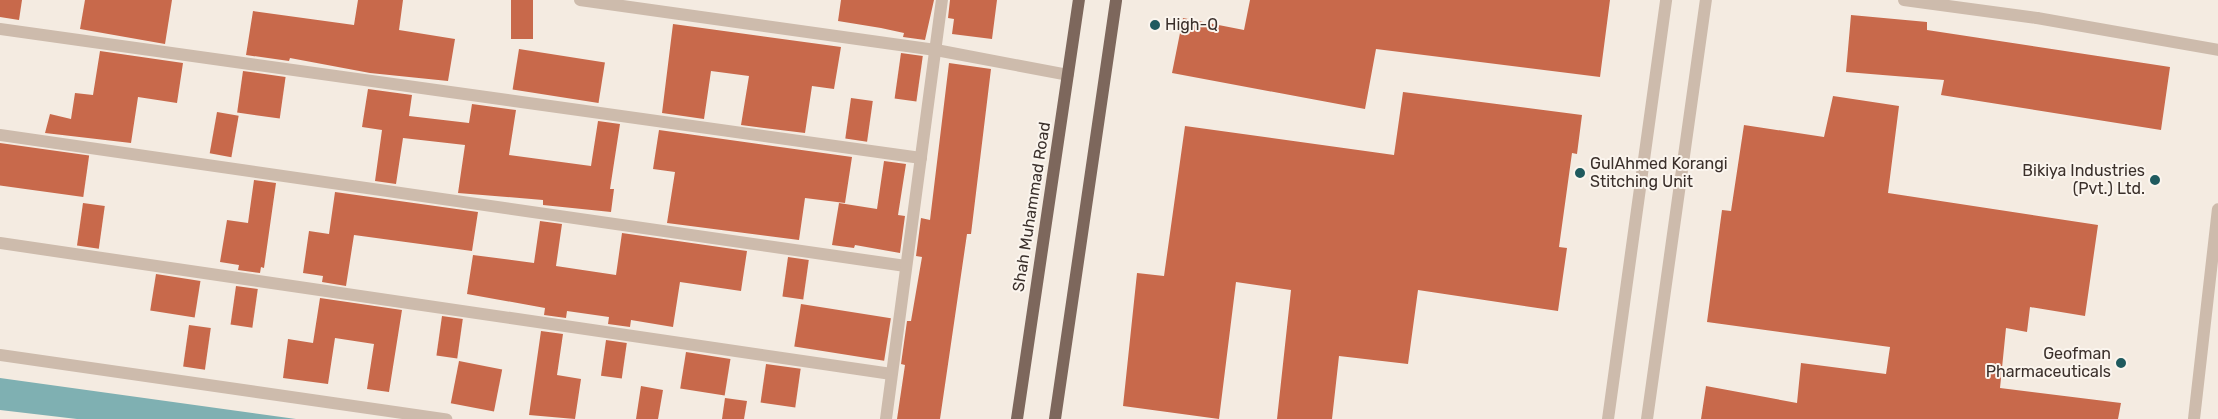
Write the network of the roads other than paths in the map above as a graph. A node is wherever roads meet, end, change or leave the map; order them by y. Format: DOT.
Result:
graph roads {
  1 [pos="580,0"];
  2 [pos="942,0"];
  3 [pos="1079,0"];
  4 [pos="1116,0"];
  5 [pos="1666,0"];
  6 [pos="1706,0"];
  7 [pos="1904,0"];
  8 [pos="0,29"];
  9 [pos="936,50"];
  10 [pos="2218,50"];
  11 [pos="1068,74"];
  12 [pos="0,135"];
  13 [pos="922,158"];
  14 [pos="2218,209"];
  15 [pos="0,243"];
  16 [pos="906,266"];
  17 [pos="0,355"];
  18 [pos="891,374"];
  19 [pos="446,419"];
  20 [pos="886,419"];
  21 [pos="1017,419"];
  22 [pos="1055,419"];
  23 [pos="1608,419"];
  24 [pos="1647,419"];
  25 [pos="2194,419"];
  1 -- 9 [label="street"];
  2 -- 9 [label="street"];
  3 -- 11 [label="main road, Shah Muhammad Road"];
  4 -- 22 [label="main road"];
  5 -- 23 [label="street"];
  6 -- 24 [label="street"];
  7 -- 10 [label="street"];
  8 -- 13 [label="street"];
  9 -- 11 [label="street"];
  9 -- 13 [label="street"];
  11 -- 21 [label="main road, Shah Muhammad Road"];
  12 -- 16 [label="street"];
  13 -- 16 [label="street"];
  14 -- 25 [label="street"];
  15 -- 18 [label="street"];
  16 -- 18 [label="street"];
  17 -- 19 [label="street"];
  18 -- 20 [label="street"];
}
